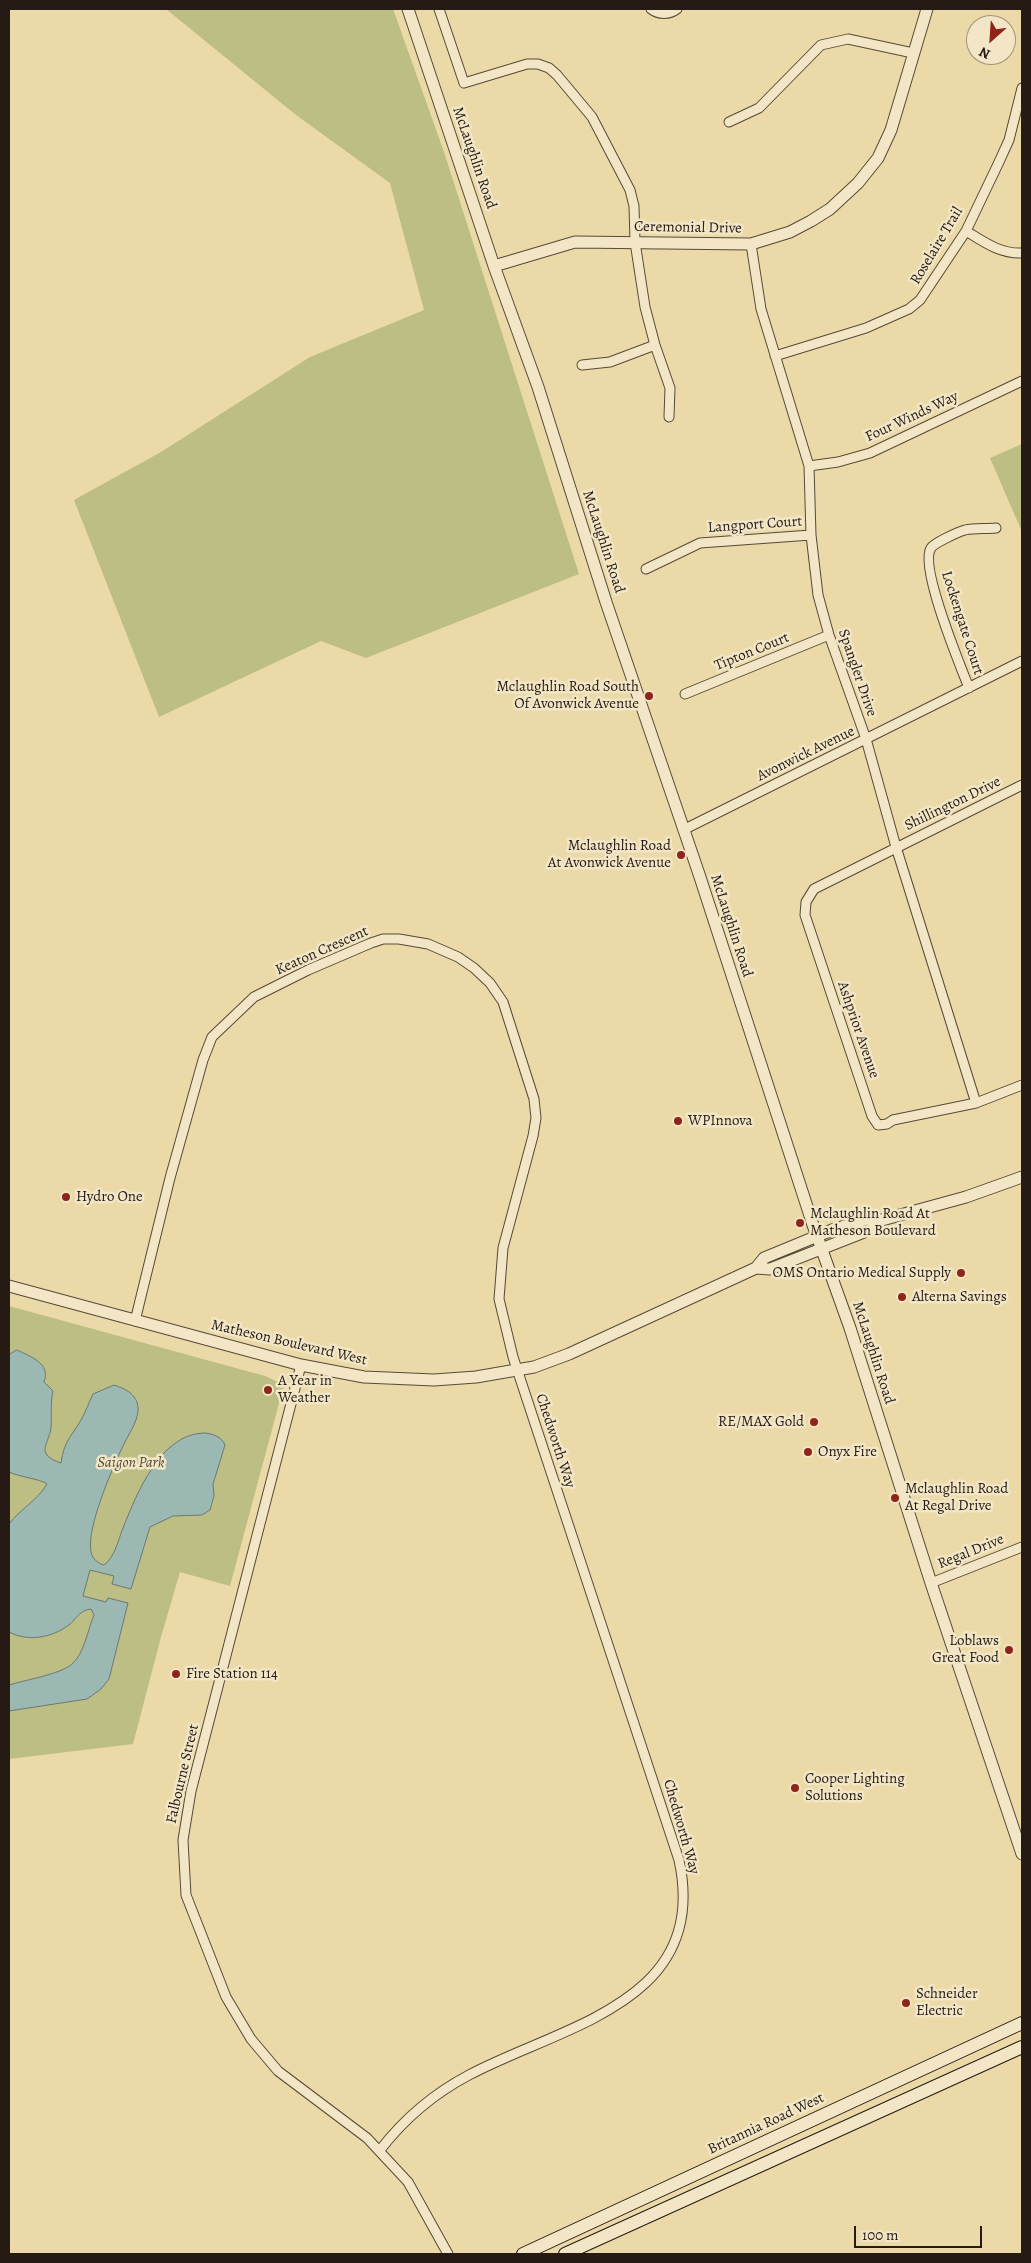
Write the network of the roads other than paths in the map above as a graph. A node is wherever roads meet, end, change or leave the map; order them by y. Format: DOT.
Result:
graph roads {
  1 [pos="408,9"];
  2 [pos="439,9"];
  3 [pos="651,9"];
  4 [pos="677,9"];
  5 [pos="927,9"];
  6 [pos="913,54"];
  7 [pos="1022,88"];
  8 [pos="729,122"];
  9 [pos="966,231"];
  10 [pos="635,242"];
  11 [pos="751,244"];
  12 [pos="1022,253"];
  13 [pos="494,266"];
  14 [pos="654,345"];
  15 [pos="775,356"];
  16 [pos="582,365"];
  17 [pos="1022,381"];
  18 [pos="669,418"];
  19 [pos="809,466"];
  20 [pos="996,528"];
  21 [pos="811,535"];
  22 [pos="646,569"];
  23 [pos="829,635"];
  24 [pos="1022,661"];
  25 [pos="969,688"];
  26 [pos="685,694"];
  27 [pos="866,739"];
  28 [pos="1022,785"];
  29 [pos="683,830"];
  30 [pos="896,847"];
  31 [pos="1022,1085"];
  32 [pos="976,1103"];
  33 [pos="1022,1177"];
  34 [pos="882,1220"];
  35 [pos="818,1235"];
  36 [pos="822,1248"];
  37 [pos="756,1268"];
  38 [pos="9,1286"];
  39 [pos="135,1321"];
  40 [pos="301,1365"];
  41 [pos="517,1370"];
  42 [pos="1022,1547"];
  43 [pos="931,1583"];
  44 [pos="1022,1854"];
  45 [pos="1022,2022"];
  46 [pos="1022,2047"];
  47 [pos="380,2150"];
  48 [pos="448,2254"];
  49 [pos="523,2254"];
  50 [pos="565,2254"];
  1 -- 13 [label="street, McLaughlin Road"];
  2 -- 10 [label="street"];
  3 -- 4 [label="street"];
  5 -- 6 [label="street, Ceremonial Drive"];
  6 -- 8 [label="street"];
  6 -- 11 [label="street, Ceremonial Drive"];
  7 -- 9 [label="street, Roselaire Trail"];
  9 -- 12 [label="street"];
  9 -- 15 [label="street, Roselaire Trail"];
  10 -- 11 [label="street, Ceremonial Drive"];
  10 -- 13 [label="street, Ceremonial Drive"];
  10 -- 14 [label="street"];
  11 -- 15 [label="street, Spangler Drive"];
  13 -- 29 [label="street, McLaughlin Road"];
  14 -- 16 [label="street"];
  14 -- 18 [label="street"];
  15 -- 19 [label="street, Spangler Drive"];
  17 -- 19 [label="street, Four Winds Way"];
  19 -- 21 [label="street, Spangler Drive"];
  20 -- 25 [label="street, Lockengate Court"];
  21 -- 22 [label="street, Langport Court"];
  21 -- 23 [label="street, Spangler Drive"];
  23 -- 26 [label="street, Tipton Court"];
  23 -- 27 [label="street, Spangler Drive"];
  24 -- 25 [label="street, Avonwick Avenue"];
  25 -- 27 [label="street, Avonwick Avenue"];
  27 -- 29 [label="street, Avonwick Avenue"];
  27 -- 30 [label="street, Spangler Drive"];
  28 -- 30 [label="street, Shillington Drive"];
  29 -- 35 [label="street, McLaughlin Road"];
  30 -- 32 [label="street, Spangler Drive"];
  30 -- 32 [label="street, Ashprior Avenue"];
  31 -- 32 [label="street, Ashprior Avenue"];
  33 -- 34 [label="street, Matheson Boulevard West"];
  34 -- 35 [label="street, Matheson Boulevard West"];
  34 -- 36 [label="street, Matheson Boulevard West"];
  35 -- 36 [label="street, McLaughlin Road"];
  35 -- 37 [label="street, Matheson Boulevard West"];
  36 -- 37 [label="street, Matheson Boulevard West"];
  36 -- 43 [label="street, McLaughlin Road"];
  37 -- 41 [label="street, Matheson Boulevard West"];
  38 -- 39 [label="street, Matheson Boulevard West"];
  39 -- 40 [label="street, Matheson Boulevard West"];
  39 -- 41 [label="street, Keaton Crescent"];
  40 -- 41 [label="street, Matheson Boulevard West"];
  40 -- 47 [label="street, Falbourne Street"];
  41 -- 47 [label="street, Chedworth Way"];
  42 -- 43 [label="street, Regal Drive"];
  43 -- 44 [label="street, McLaughlin Road"];
  45 -- 49 [label="main road, Britannia Road West"];
  46 -- 50 [label="main road"];
  47 -- 48 [label="street, Falbourne Street"];
}
